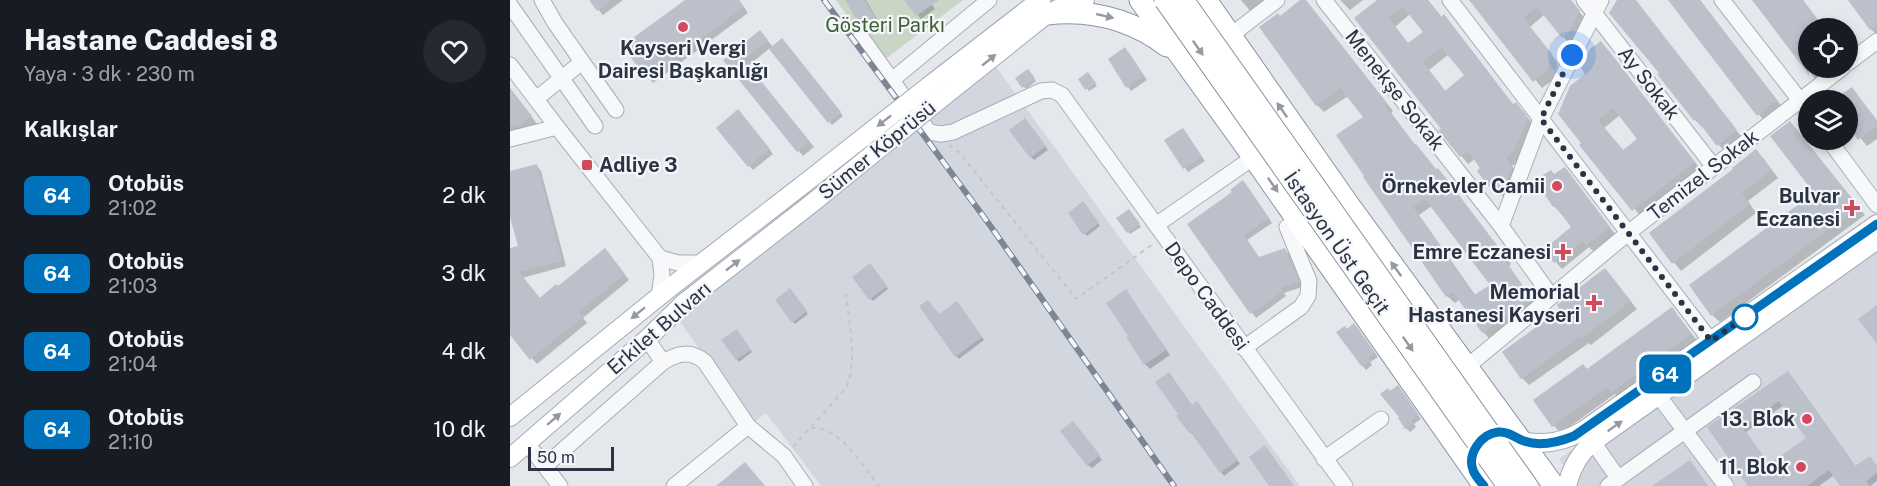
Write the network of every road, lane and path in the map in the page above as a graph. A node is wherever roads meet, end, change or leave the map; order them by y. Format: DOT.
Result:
graph roads {
  1 [pos="542,0"];
  2 [pos="988,0"];
  3 [pos="1085,0"];
  4 [pos="1140,0"];
  5 [pos="1165,0"];
  6 [pos="1183,0"];
  7 [pos="1206,0"];
  8 [pos="1277,0"];
  9 [pos="1324,0"];
  10 [pos="1450,0"];
  11 [pos="1584,0"];
  12 [pos="1722,0"];
  13 [pos="510,5"];
  14 [pos="1597,6"];
  15 [pos="1043,7"];
  16 [pos="1230,36"];
  17 [pos="861,37"];
  18 [pos="1877,41"];
  19 [pos="1858,55"];
  20 [pos="582,62"];
  21 [pos="510,65"];
  22 [pos="1189,67"];
  23 [pos="1832,78"];
  24 [pos="561,79"];
  25 [pos="892,80"];
  26 [pos="1821,90"];
  27 [pos="937,91"];
  28 [pos="1798,97"];
  29 [pos="536,99"];
  30 [pos="616,110"];
  31 [pos="1798,111"];
  32 [pos="1541,119"];
  33 [pos="595,126"];
  34 [pos="557,127"];
  35 [pos="929,132"];
  36 [pos="510,139"];
  37 [pos="1836,150"];
  38 [pos="1254,158"];
  39 [pos="1714,166"];
  40 [pos="800,187"];
  41 [pos="811,204"];
  42 [pos="1877,205"];
  43 [pos="1877,224"];
  44 [pos="1501,226"];
  45 [pos="1287,227"];
  46 [pos="1160,230"];
  47 [pos="1628,233"];
  48 [pos="1877,240"];
  49 [pos="660,258"];
  50 [pos="702,263"];
  51 [pos="846,294"];
  52 [pos="1551,296"];
  53 [pos="659,297"];
  54 [pos="647,339"];
  55 [pos="1711,341"];
  56 [pos="1244,348"];
  57 [pos="663,362"];
  58 [pos="1468,366"];
  59 [pos="1753,382"];
  60 [pos="1485,390"];
  61 [pos="1658,395"];
  62 [pos="510,417"];
  63 [pos="1381,419"];
  64 [pos="747,426"];
  65 [pos="811,428"];
  66 [pos="1444,428"];
  67 [pos="1685,431"];
  68 [pos="1522,441"];
  69 [pos="1593,442"];
  70 [pos="527,443"];
  71 [pos="784,456"];
  72 [pos="510,458"];
  73 [pos="1324,459"];
  74 [pos="545,466"];
  75 [pos="1477,481"];
  76 [pos="1613,482"];
  77 [pos="560,486"];
  78 [pos="674,486"];
  79 [pos="805,486"];
  80 [pos="879,486"];
  81 [pos="1345,486"];
  82 [pos="1508,486"];
  83 [pos="1527,486"];
  84 [pos="1554,486"];
  85 [pos="1567,486"];
  86 [pos="1726,486"];
  1 -- 20 [label="street"];
  2 -- 25 [label="street"];
  3 -- 15 [label="main road"];
  4 -- 22 [label="highway"];
  5 -- 82 [label="highway, İstasyon Üst Geçit, one-way, bridge"];
  6 -- 83 [label="highway, İstasyon Üst Geçit, bridge"];
  7 -- 16 [label="highway"];
  8 -- 16 [label="street"];
  9 -- 44 [label="street, Menekşe Sokak"];
  10 -- 32 [label="street"];
  11 -- 14 [label="street, Ay Sokak"];
  12 -- 28 [label="street"];
  13 -- 24 [label="street"];
  14 -- 32 [label="street"];
  14 -- 39 [label="street, Ay Sokak"];
  15 -- 22 [label="highway, one-way"];
  15 -- 27 [label="main road"];
  58 -- 16 [label="highway, one-way"];
  17 -- 25 [label="street"];
  18 -- 19 [label="street"];
  20 -- 24 [label="street"];
  20 -- 30 [label="street"];
  21 -- 29 [label="street"];
  22 -- 38 [label="highway"];
  23 -- 26 [label="street, Temizel Sokak"];
  24 -- 29 [label="street"];
  24 -- 33 [label="street"];
  25 -- 35 [label="street"];
  27 -- 40 [label="main road, Sümer Köprüsü, one-way, bridge"];
  27 -- 41 [label="main road, Sümer Köprüsü, bridge"];
  29 -- 34 [label="street"];
  31 -- 39 [label="street, Temizel Sokak"];
  32 -- 44 [label="street"];
  32 -- 47 [label="street"];
  34 -- 36 [label="street"];
  34 -- 49 [label="street"];
  35 -- 46 [label="street, Depo Caddesi"];
  35 -- 46 [label="path"];
  37 -- 42 [label="street"];
  38 -- 46 [label="street"];
  38 -- 66 [label="highway, one-way"];
  39 -- 47 [label="street, Temizel Sokak"];
  40 -- 50 [label="main road, Erkilet Bulvarı"];
  54 -- 41 [label="main road, Erkilet Bulvarı, one-way"];
  43 -- 55 [label="main road"];
  44 -- 52 [label="street, Menekşe Sokak"];
  45 -- 56 [label="street"];
  46 -- 56 [label="street, Depo Caddesi"];
  47 -- 52 [label="street, Temizel Sokak"];
  47 -- 55 [label="street"];
  48 -- 61 [label="main road"];
  49 -- 50 [label="street"];
  49 -- 53 [label="street"];
  50 -- 53 [label="main road, Erkilet Bulvarı"];
  51 -- 65 [label="path"];
  52 -- 58 [label="street, Temizel Sokak"];
  53 -- 62 [label="main road, Erkilet Bulvarı, one-way"];
  54 -- 57 [label="street"];
  70 -- 54 [label="main road, Erkilet Bulvarı, one-way"];
  55 -- 68 [label="main road"];
  56 -- 73 [label="street, Depo Caddesi"];
  57 -- 64 [label="street"];
  57 -- 74 [label="street"];
  58 -- 60 [label="highway"];
  59 -- 67 [label="street"];
  60 -- 66 [label="highway"];
  60 -- 68 [label="highway"];
  61 -- 67 [label="street"];
  69 -- 61 [label="main road, one-way"];
  63 -- 73 [label="street"];
  64 -- 71 [label="street"];
  64 -- 78 [label="street"];
  65 -- 71 [label="path"];
  65 -- 80 [label="path"];
  66 -- 75 [label="highway"];
  67 -- 76 [label="street"];
  67 -- 86 [label="street"];
  68 -- 75 [label="highway"];
  68 -- 84 [label="highway"];
  69 -- 76 [label="street"];
  69 -- 85 [label="main road"];
  70 -- 72 [label="main road, Erkilet Bulvarı"];
  70 -- 74 [label="street"];
  71 -- 79 [label="street"];
  73 -- 81 [label="street, Depo Caddesi"];
  74 -- 77 [label="street"];
}
